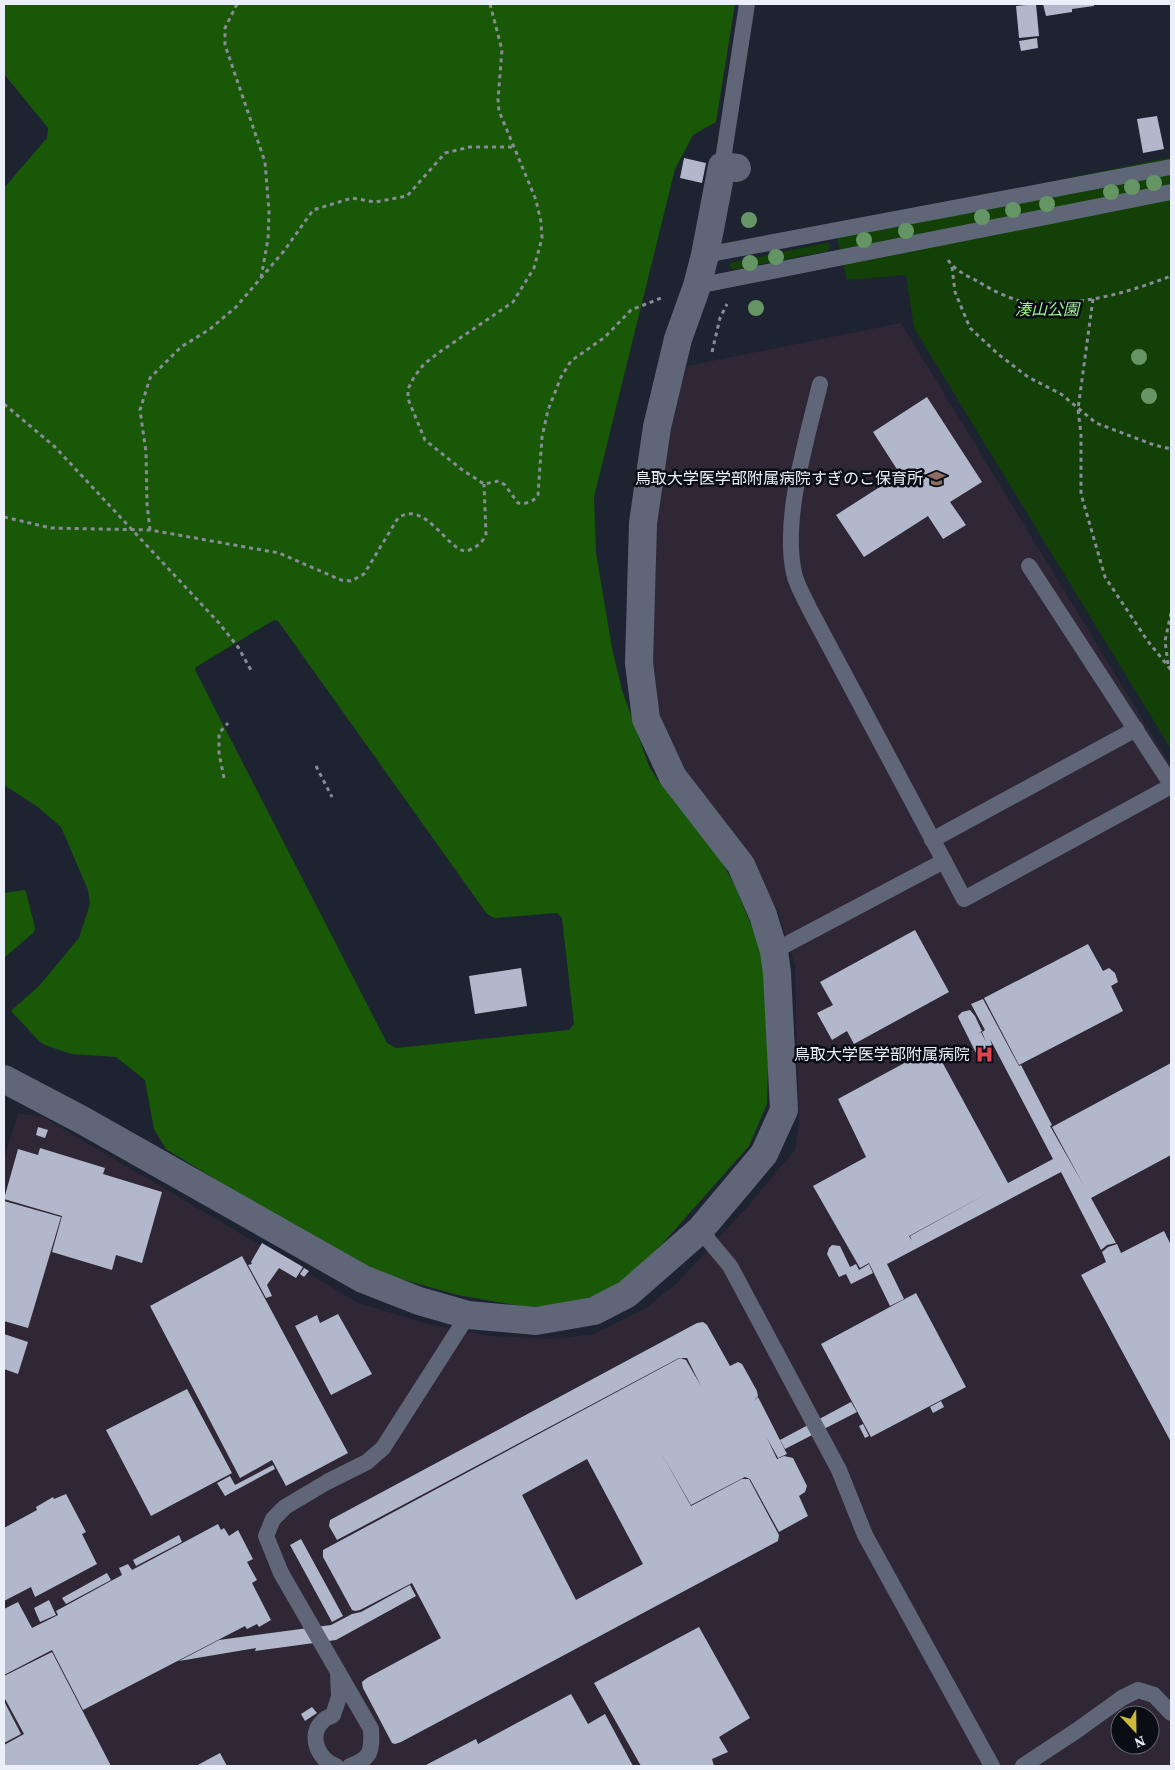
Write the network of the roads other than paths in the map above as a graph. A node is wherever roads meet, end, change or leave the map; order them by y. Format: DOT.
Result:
graph roads {
  1 [pos="747,4"];
  2 [pos="730,167"];
  3 [pos="1171,167"];
  4 [pos="1171,192"];
  5 [pos="705,255"];
  6 [pos="697,286"];
  7 [pos="820,384"];
  8 [pos="1029,566"];
  9 [pos="1136,729"];
  10 [pos="1171,785"];
  11 [pos="932,840"];
  12 [pos="944,861"];
  13 [pos="774,952"];
  14 [pos="4,1079"];
  15 [pos="700,1230"];
  16 [pos="468,1315"];
  17 [pos="338,1670"];
  18 [pos="1171,1713"];
  19 [pos="336,1766"];
  20 [pos="350,1766"];
  21 [pos="992,1766"];
  22 [pos="1023,1766"];
  1 -- 2 [label="lane"];
  2 -- 5 [label="street"];
  3 -- 5 [label="lane"];
  4 -- 6 [label="lane"];
  5 -- 6 [label="street"];
  6 -- 13 [label="street"];
  7 -- 11 [label="lane"];
  8 -- 9 [label="lane"];
  9 -- 10 [label="lane"];
  9 -- 11 [label="lane"];
  10 -- 12 [label="lane"];
  11 -- 12 [label="lane"];
  12 -- 13 [label="lane"];
  13 -- 15 [label="street"];
  14 -- 16 [label="street"];
  15 -- 16 [label="street"];
  15 -- 21 [label="lane"];
  16 -- 17 [label="lane"];
  17 -- 19 [label="lane"];
  17 -- 20 [label="lane"];
  18 -- 22 [label="lane"];
}
